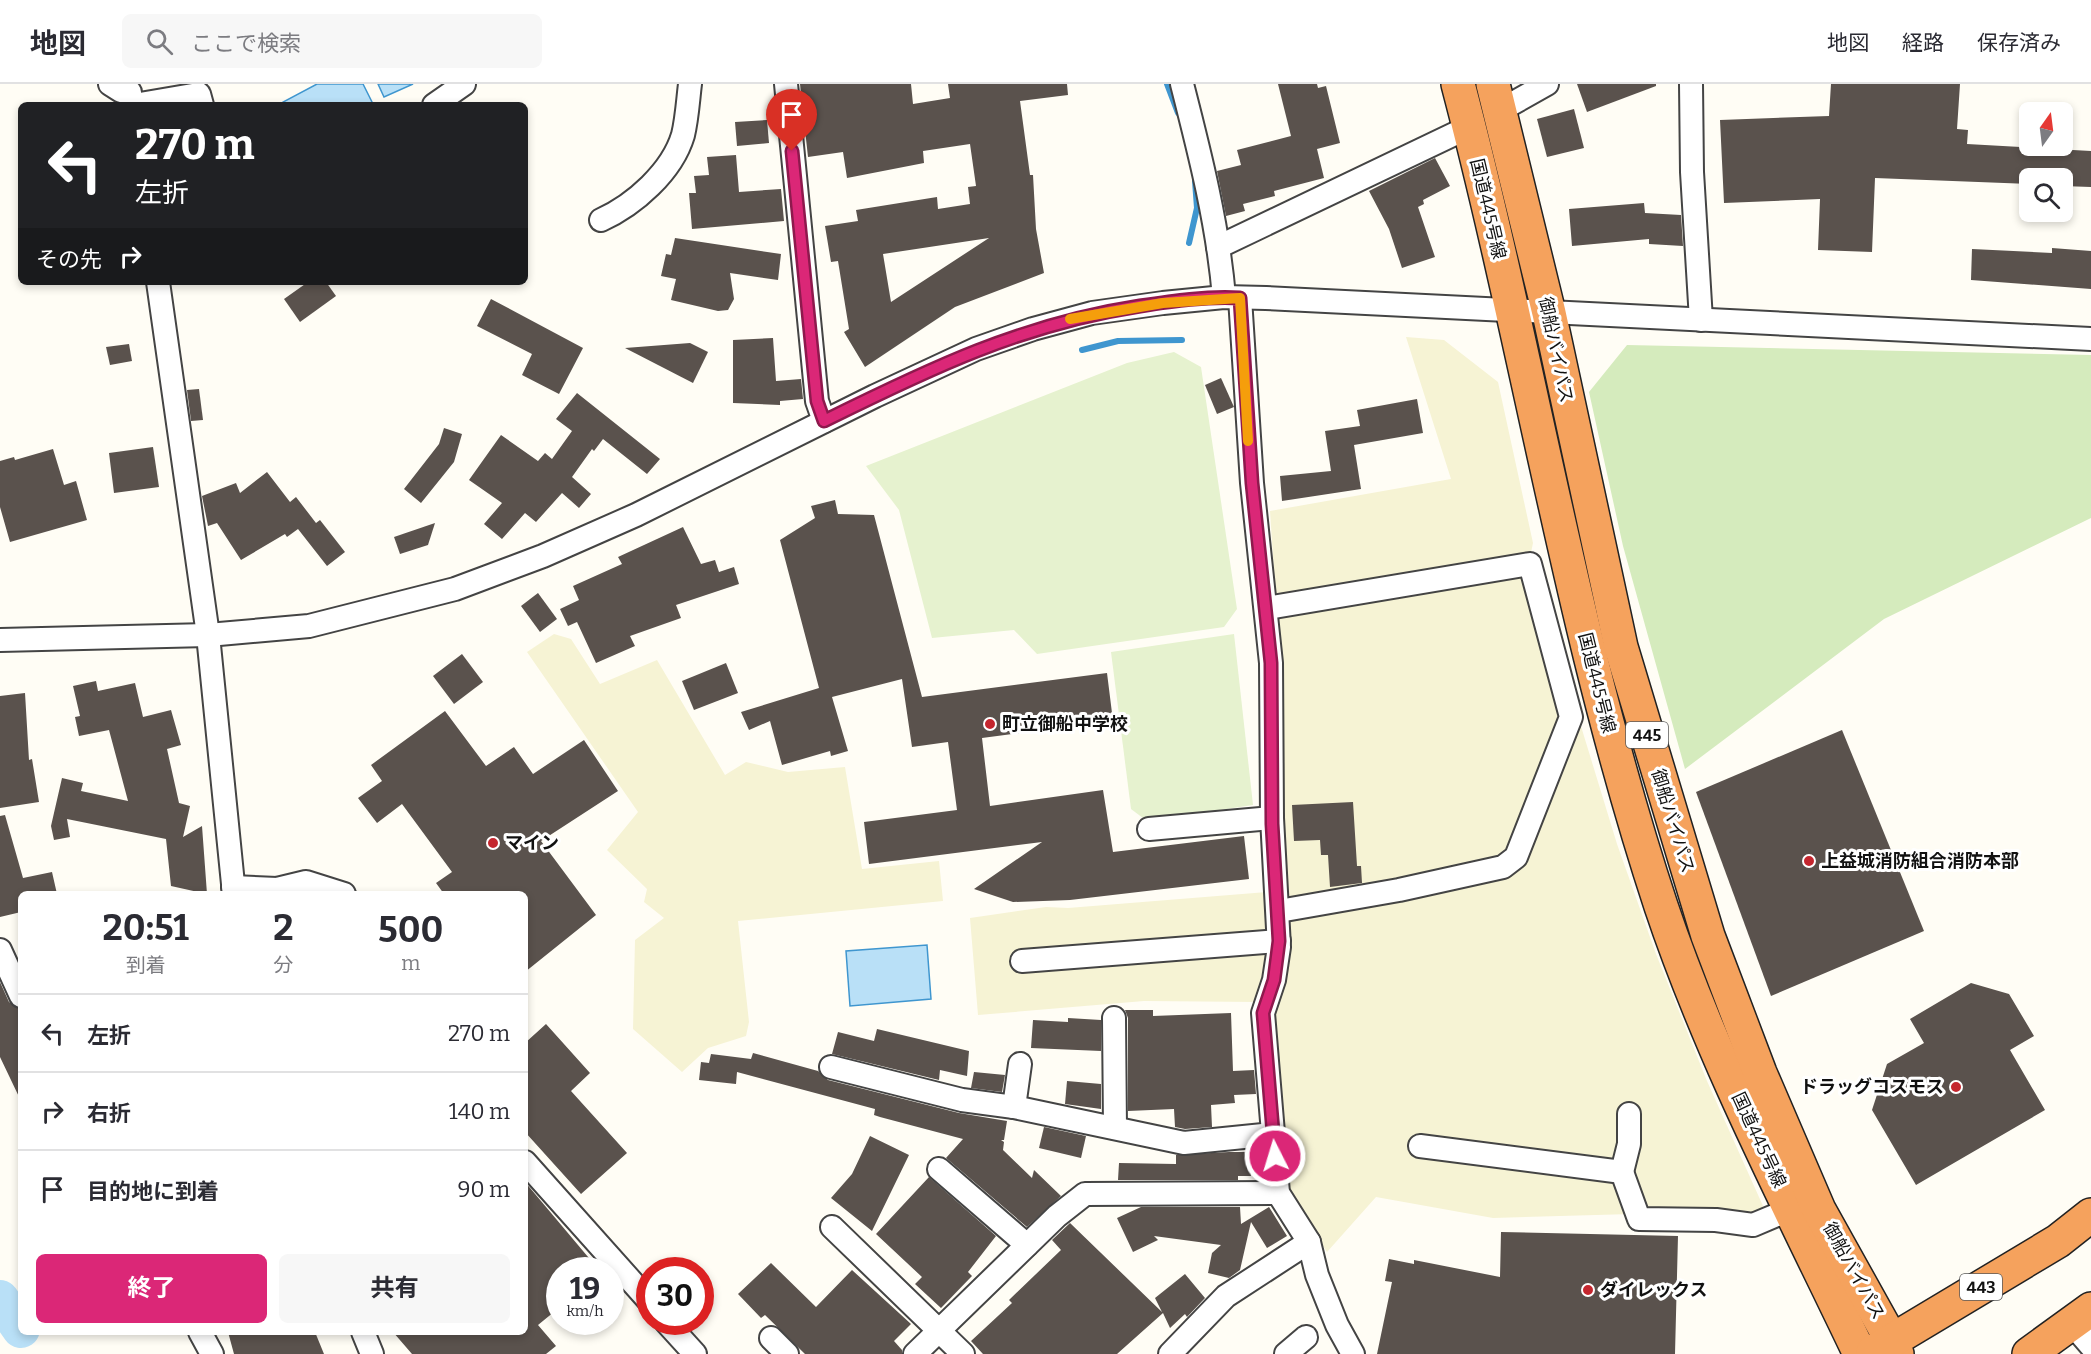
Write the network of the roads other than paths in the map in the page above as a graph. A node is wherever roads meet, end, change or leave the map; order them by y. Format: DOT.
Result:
graph roads {
  1 [pos="464,84"];
  2 [pos="690,84"];
  3 [pos="786,84"];
  4 [pos="1182,84"];
  5 [pos="1458,84"];
  6 [pos="1547,84"];
  7 [pos="1691,84"];
  8 [pos="1510,93"];
  9 [pos="127,94"];
  10 [pos="201,102"];
  11 [pos="438,102"];
  12 [pos="1469,127"];
  13 [pos="601,220"];
  14 [pos="1218,247"];
  15 [pos="158,285"];
  16 [pos="1232,298"];
  17 [pos="1510,311"];
  18 [pos="1549,313"];
  19 [pos="1701,320"];
  20 [pos="2091,339"];
  21 [pos="824,421"];
  22 [pos="1267,608"];
  23 [pos="208,635"];
  24 [pos="0,640"];
  25 [pos="1602,706"];
  26 [pos="1571,717"];
  27 [pos="1272,818"];
  28 [pos="1149,829"];
  29 [pos="233,890"];
  30 [pos="334,891"];
  31 [pos="1279,911"];
  32 [pos="1279,941"];
  33 [pos="0,950"];
  34 [pos="1022,961"];
  35 [pos="18,989"];
  36 [pos="1114,1018"];
  37 [pos="1020,1064"];
  38 [pos="831,1067"];
  39 [pos="1014,1107"];
  40 [pos="1629,1114"];
  41 [pos="1115,1128"];
  42 [pos="1273,1134"];
  43 [pos="1420,1146"];
  44 [pos="528,1165"];
  45 [pos="939,1169"];
  46 [pos="1622,1172"];
  47 [pos="1278,1193"];
  48 [pos="1791,1209"];
  49 [pos="2091,1215"];
  50 [pos="832,1227"];
  51 [pos="1309,1242"];
  52 [pos="1027,1245"];
  53 [pos="636,1286"];
  54 [pos="2084,1326"];
  55 [pos="939,1331"];
  56 [pos="202,1335"];
  57 [pos="364,1335"];
  58 [pos="678,1335"];
  59 [pos="1306,1337"];
  60 [pos="1886,1350"];
  61 [pos="212,1354"];
  62 [pos="372,1354"];
  63 [pos="695,1354"];
  64 [pos="915,1354"];
  65 [pos="963,1354"];
  66 [pos="1170,1354"];
  67 [pos="1286,1354"];
  68 [pos="1353,1354"];
  69 [pos="1860,1354"];
  70 [pos="2029,1354"];
  1 -- 11 [label="street"];
  2 -- 13 [label="street"];
  3 -- 21 [label="street"];
  4 -- 14 [label="street"];
  5 -- 12 [label="highway, 国道445号線 / 445"];
  6 -- 8 [label="street"];
  7 -- 19 [label="street"];
  8 -- 18 [label="highway, 御船バイパス / 445"];
  9 -- 10 [label="street"];
  12 -- 14 [label="street"];
  12 -- 17 [label="highway, 国道445号線 / 445"];
  14 -- 16 [label="street"];
  15 -- 23 [label="street"];
  16 -- 17 [label="street"];
  16 -- 21 [label="street"];
  16 -- 22 [label="street"];
  17 -- 18 [label="street"];
  17 -- 25 [label="highway, 国道445号線 / 445"];
  18 -- 19 [label="street"];
  18 -- 60 [label="highway, 御船バイパス / 445"];
  19 -- 20 [label="street"];
  21 -- 23 [label="street"];
  22 -- 26 [label="street"];
  22 -- 27 [label="street"];
  23 -- 24 [label="street"];
  23 -- 29 [label="street"];
  25 -- 26 [label="street"];
  25 -- 48 [label="highway, 国道445号線 / 445"];
  26 -- 31 [label="street"];
  27 -- 28 [label="street"];
  27 -- 31 [label="street"];
  29 -- 30 [label="street"];
  31 -- 32 [label="street"];
  32 -- 34 [label="street"];
  32 -- 42 [label="street"];
  33 -- 35 [label="street"];
  36 -- 41 [label="street"];
  37 -- 39 [label="street"];
  38 -- 39 [label="street"];
  39 -- 41 [label="street"];
  40 -- 46 [label="street"];
  41 -- 42 [label="street"];
  42 -- 47 [label="street"];
  43 -- 46 [label="street"];
  44 -- 53 [label="street"];
  45 -- 52 [label="street"];
  46 -- 48 [label="street"];
  47 -- 51 [label="street"];
  47 -- 52 [label="street"];
  48 -- 69 [label="highway, 国道445号線 / 445"];
  49 -- 60 [label="highway, 443"];
  50 -- 55 [label="street"];
  51 -- 66 [label="street"];
  51 -- 68 [label="street"];
  52 -- 55 [label="street"];
  54 -- 70 [label="highway"];
  55 -- 64 [label="street"];
  55 -- 65 [label="street"];
  56 -- 61 [label="street"];
  57 -- 62 [label="street"];
  58 -- 63 [label="street"];
  59 -- 67 [label="street"];
}
